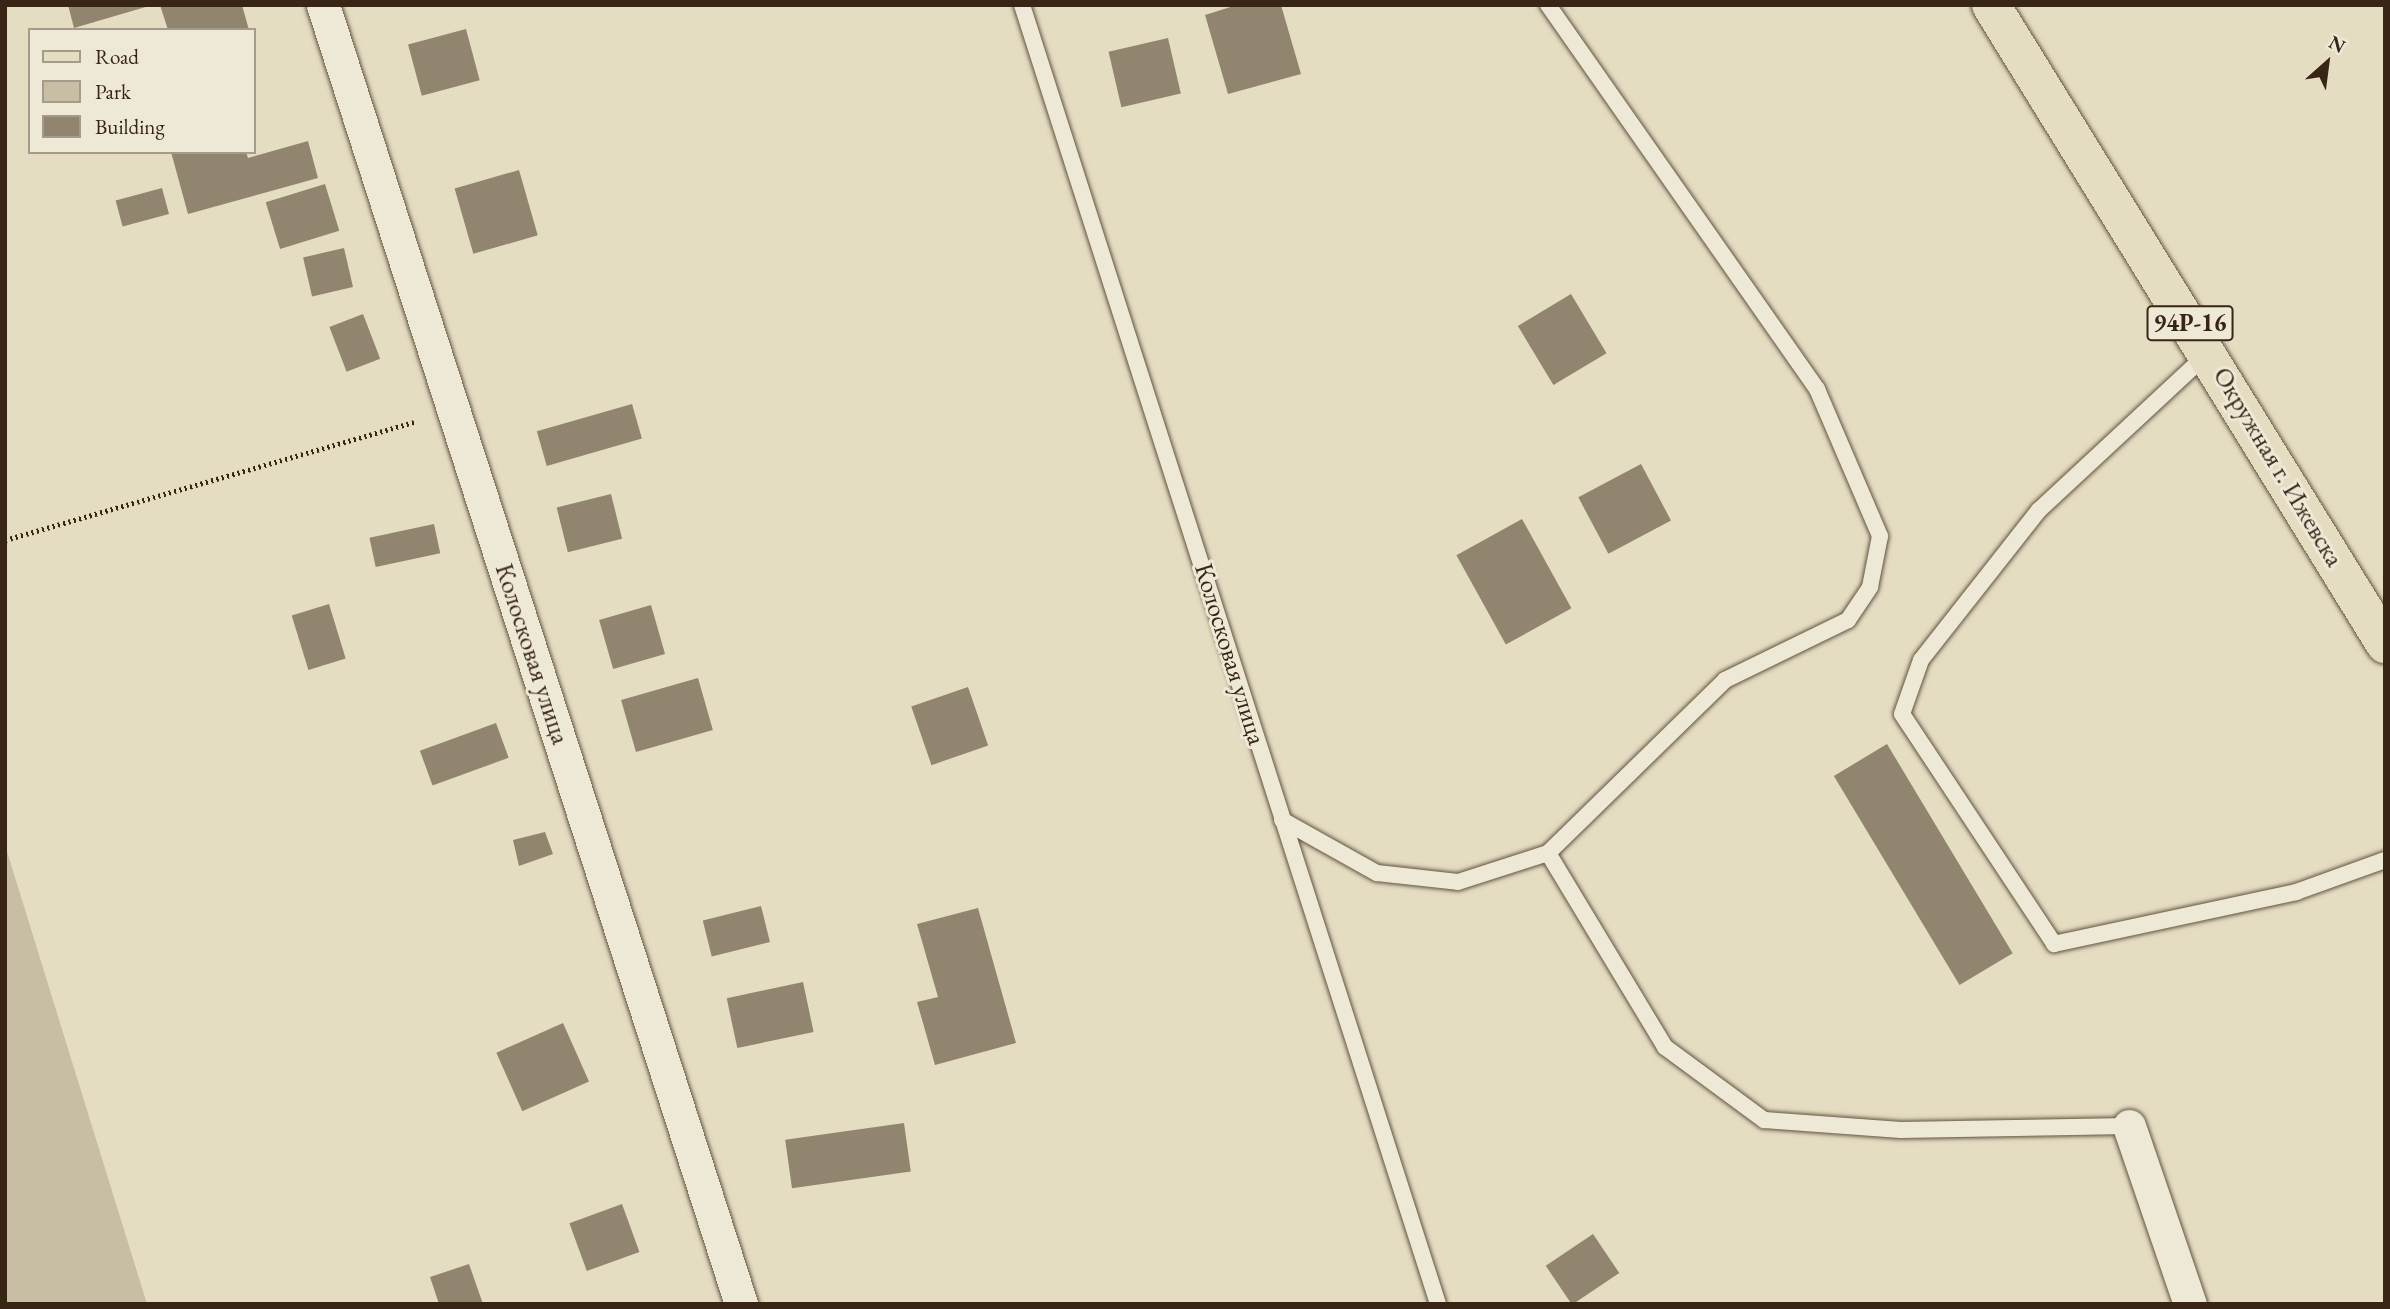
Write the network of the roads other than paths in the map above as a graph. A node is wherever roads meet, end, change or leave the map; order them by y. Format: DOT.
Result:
graph roads {
  1 [pos="323,5"];
  2 [pos="1022,5"];
  3 [pos="1548,5"];
  4 [pos="1991,5"];
  5 [pos="2209,352"];
  6 [pos="2385,644"];
  7 [pos="1282,820"];
  8 [pos="1548,853"];
  9 [pos="2385,860"];
  10 [pos="2129,1126"];
  11 [pos="741,1304"];
  12 [pos="1438,1304"];
  13 [pos="2190,1304"];
  1 -- 11 [label="street, Колосковая улица"];
  2 -- 7 [label="lane, Колосковая улица"];
  3 -- 8 [label="lane"];
  4 -- 5 [label="main road, Окружная г. Ижевска / 94Р-16"];
  5 -- 6 [label="main road, Окружная г. Ижевска / 94Р-16"];
  5 -- 9 [label="lane"];
  7 -- 8 [label="lane"];
  7 -- 12 [label="lane, Колосковая улица"];
  8 -- 10 [label="lane"];
  10 -- 13 [label="street"];
}
